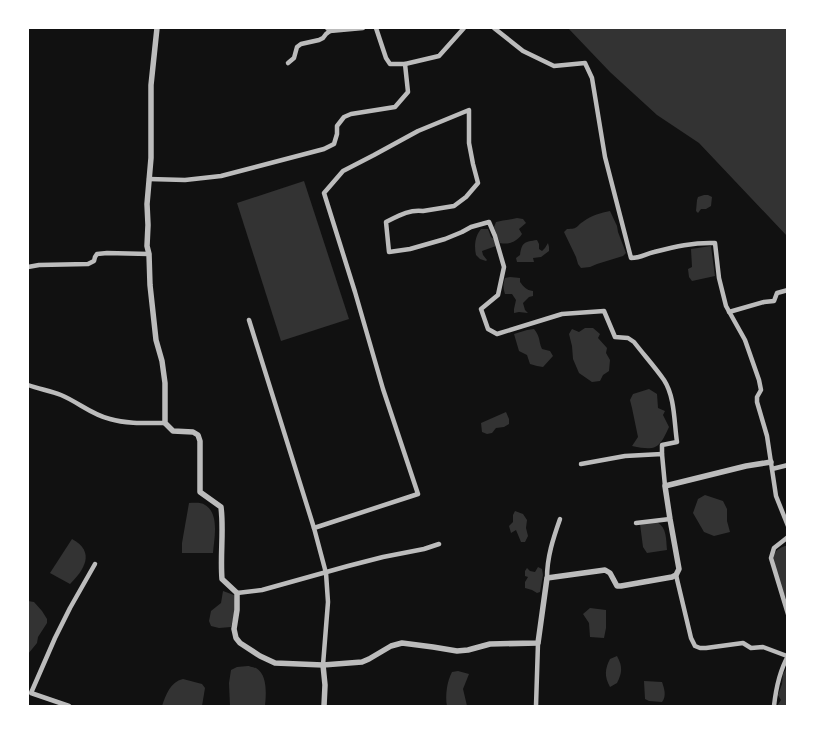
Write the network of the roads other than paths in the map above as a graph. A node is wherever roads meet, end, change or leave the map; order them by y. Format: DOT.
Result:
graph roads {
  1 [pos="157,28"];
  2 [pos="363,28"];
  3 [pos="376,28"];
  4 [pos="464,28"];
  5 [pos="494,28"];
  6 [pos="329,29"];
  7 [pos="288,63"];
  8 [pos="405,64"];
  9 [pos="149,179"];
  10 [pos="149,254"];
  11 [pos="28,267"];
  12 [pos="788,290"];
  13 [pos="728,312"];
  14 [pos="249,320"];
  15 [pos="28,385"];
  16 [pos="165,423"];
  17 [pos="662,454"];
  18 [pos="771,462"];
  19 [pos="581,464"];
  20 [pos="788,466"];
  21 [pos="772,469"];
  22 [pos="666,486"];
  23 [pos="560,519"];
  24 [pos="670,519"];
  25 [pos="636,523"];
  26 [pos="788,526"];
  27 [pos="314,528"];
  28 [pos="787,539"];
  29 [pos="439,544"];
  30 [pos="95,564"];
  31 [pos="326,573"];
  32 [pos="676,575"];
  33 [pos="547,578"];
  34 [pos="238,593"];
  35 [pos="788,614"];
  36 [pos="538,642"];
  37 [pos="787,656"];
  38 [pos="323,665"];
  39 [pos="69,706"];
  40 [pos="324,706"];
  41 [pos="536,706"];
  42 [pos="774,706"];
  1 -- 9 [label="street"];
  2 -- 6 [label="street"];
  3 -- 8 [label="street"];
  4 -- 8 [label="street"];
  5 -- 13 [label="street"];
  6 -- 7 [label="street"];
  8 -- 9 [label="street"];
  9 -- 10 [label="street"];
  10 -- 11 [label="street"];
  10 -- 16 [label="street"];
  12 -- 13 [label="street"];
  13 -- 18 [label="street"];
  14 -- 27 [label="street"];
  15 -- 16 [label="street"];
  16 -- 34 [label="street"];
  17 -- 19 [label="street"];
  17 -- 22 [label="street"];
  17 -- 27 [label="street"];
  18 -- 21 [label="street"];
  18 -- 22 [label="street"];
  20 -- 21 [label="street"];
  21 -- 26 [label="street"];
  22 -- 24 [label="street"];
  23 -- 33 [label="street"];
  24 -- 25 [label="street"];
  24 -- 32 [label="street"];
  27 -- 31 [label="street"];
  28 -- 35 [label="street"];
  29 -- 31 [label="street"];
  30 -- 39 [label="street"];
  31 -- 34 [label="street"];
  31 -- 38 [label="street"];
  32 -- 33 [label="street"];
  32 -- 37 [label="street"];
  33 -- 36 [label="street"];
  34 -- 38 [label="street"];
  36 -- 38 [label="street"];
  36 -- 41 [label="street"];
  37 -- 42 [label="street"];
  38 -- 40 [label="street"];
}
